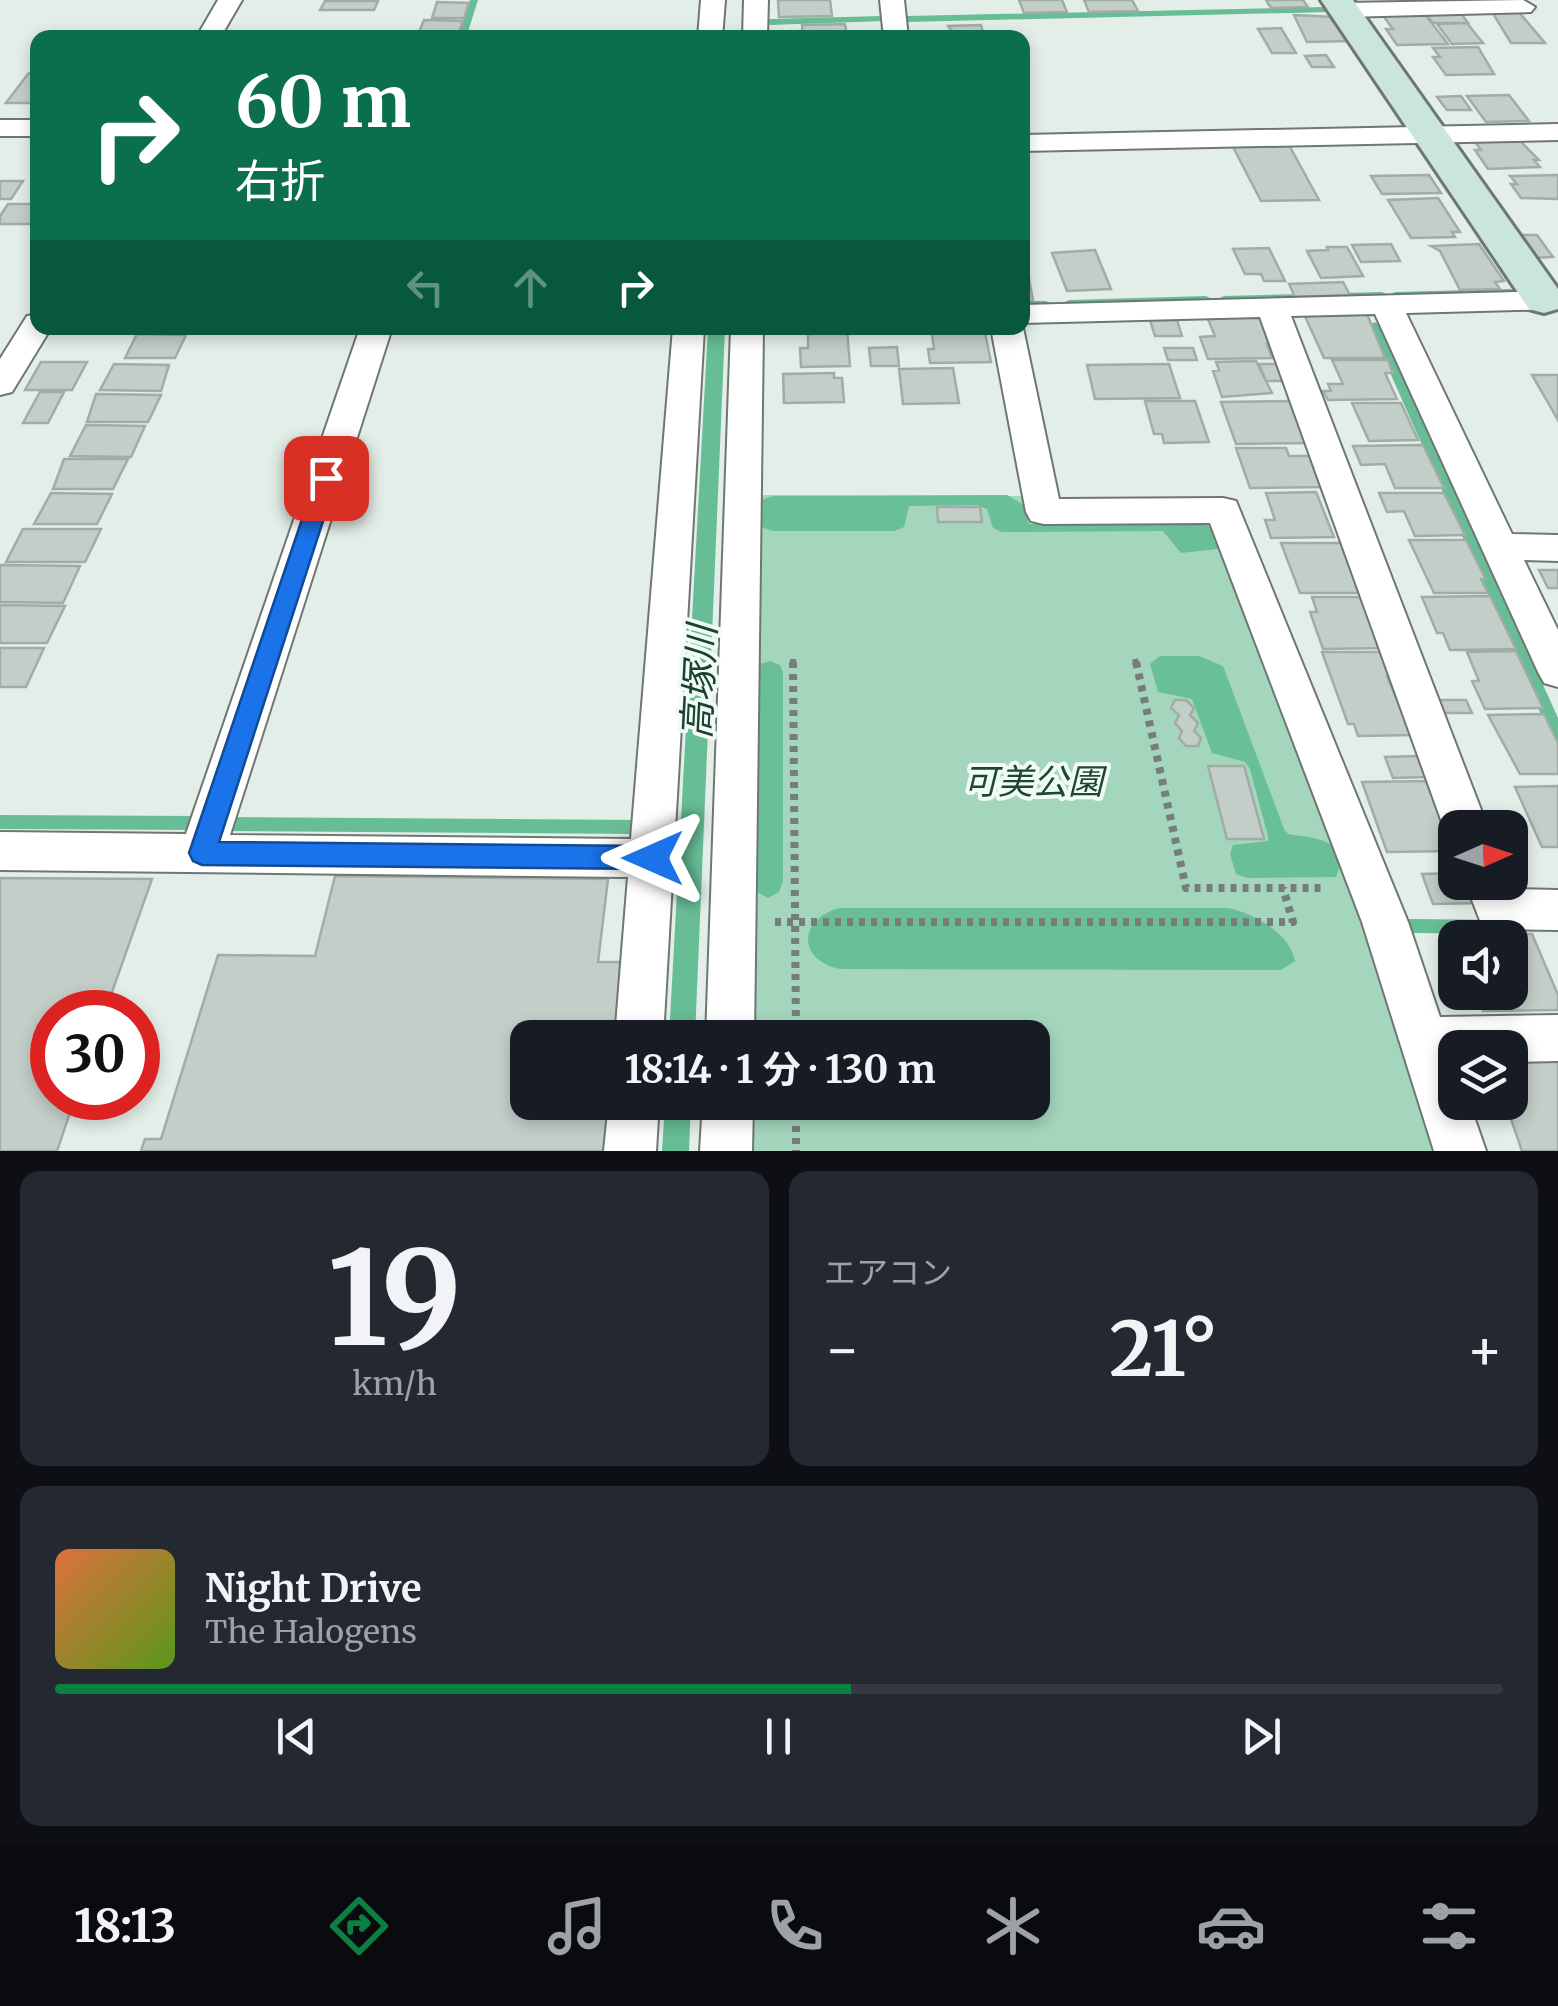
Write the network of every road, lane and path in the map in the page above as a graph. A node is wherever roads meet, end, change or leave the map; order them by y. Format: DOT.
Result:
graph roads {
  1 [pos="230,0"];
  2 [pos="713,0"];
  3 [pos="756,0"];
  4 [pos="892,0"];
  5 [pos="1341,5"];
  6 [pos="1524,6"];
  7 [pos="213,30"];
  8 [pos="711,30"];
  9 [pos="755,30"];
  10 [pos="895,30"];
  11 [pos="0,128"];
  12 [pos="30,128"];
  13 [pos="1558,132"];
  14 [pos="1430,134"];
  15 [pos="1030,143"];
  16 [pos="1551,300"];
  17 [pos="1386,304"];
  18 [pos="1272,308"];
  19 [pos="1030,314"];
  20 [pos="30,335"];
  21 [pos="374,335"];
  22 [pos="688,335"];
  23 [pos="746,335"];
  24 [pos="1007,335"];
  25 [pos="0,386"];
  26 [pos="1500,547"];
  27 [pos="1558,548"];
  28 [pos="793,658"];
  29 [pos="1135,659"];
  30 [pos="1558,672"];
  31 [pos="1459,810"];
  32 [pos="0,852"];
  33 [pos="202,853"];
  34 [pos="653,858"];
  35 [pos="1283,888"];
  36 [pos="1372,888"];
  37 [pos="1494,900"];
  38 [pos="1558,910"];
  39 [pos="733,922"];
  40 [pos="796,922"];
  41 [pos="640,1020"];
  42 [pos="730,1020"];
  43 [pos="796,1020"];
  44 [pos="1558,1038"];
  45 [pos="1423,1040"];
  46 [pos="633,1120"];
  47 [pos="727,1120"];
  48 [pos="796,1120"];
  49 [pos="630,1151"];
  50 [pos="726,1151"];
  51 [pos="796,1151"];
  52 [pos="1460,1151"];
  1 -- 7 [label="street"];
  2 -- 8 [label="street"];
  3 -- 9 [label="street"];
  4 -- 10 [label="street"];
  5 -- 6 [label="street"];
  5 -- 14 [label="street"];
  11 -- 12 [label="street"];
  13 -- 14 [label="street"];
  14 -- 15 [label="street"];
  14 -- 16 [label="street"];
  16 -- 17 [label="street"];
  17 -- 18 [label="street"];
  17 -- 26 [label="street"];
  18 -- 19 [label="street"];
  18 -- 31 [label="street"];
  20 -- 25 [label="street"];
  21 -- 33 [label="street"];
  22 -- 34 [label="street"];
  23 -- 39 [label="street"];
  24 -- 36 [label="street"];
  26 -- 27 [label="street"];
  26 -- 30 [label="street"];
  28 -- 40 [label="path"];
  29 -- 35 [label="path"];
  32 -- 33 [label="street"];
  33 -- 34 [label="street"];
  34 -- 41 [label="street"];
  35 -- 36 [label="path"];
  35 -- 40 [label="path"];
  36 -- 45 [label="street"];
  37 -- 38 [label="street"];
  39 -- 40 [label="path"];
  39 -- 42 [label="street"];
  40 -- 43 [label="path"];
  44 -- 45 [label="street"];
  45 -- 52 [label="street"];
  46 -- 49 [label="street"];
  47 -- 50 [label="street"];
  48 -- 51 [label="path"];
}
